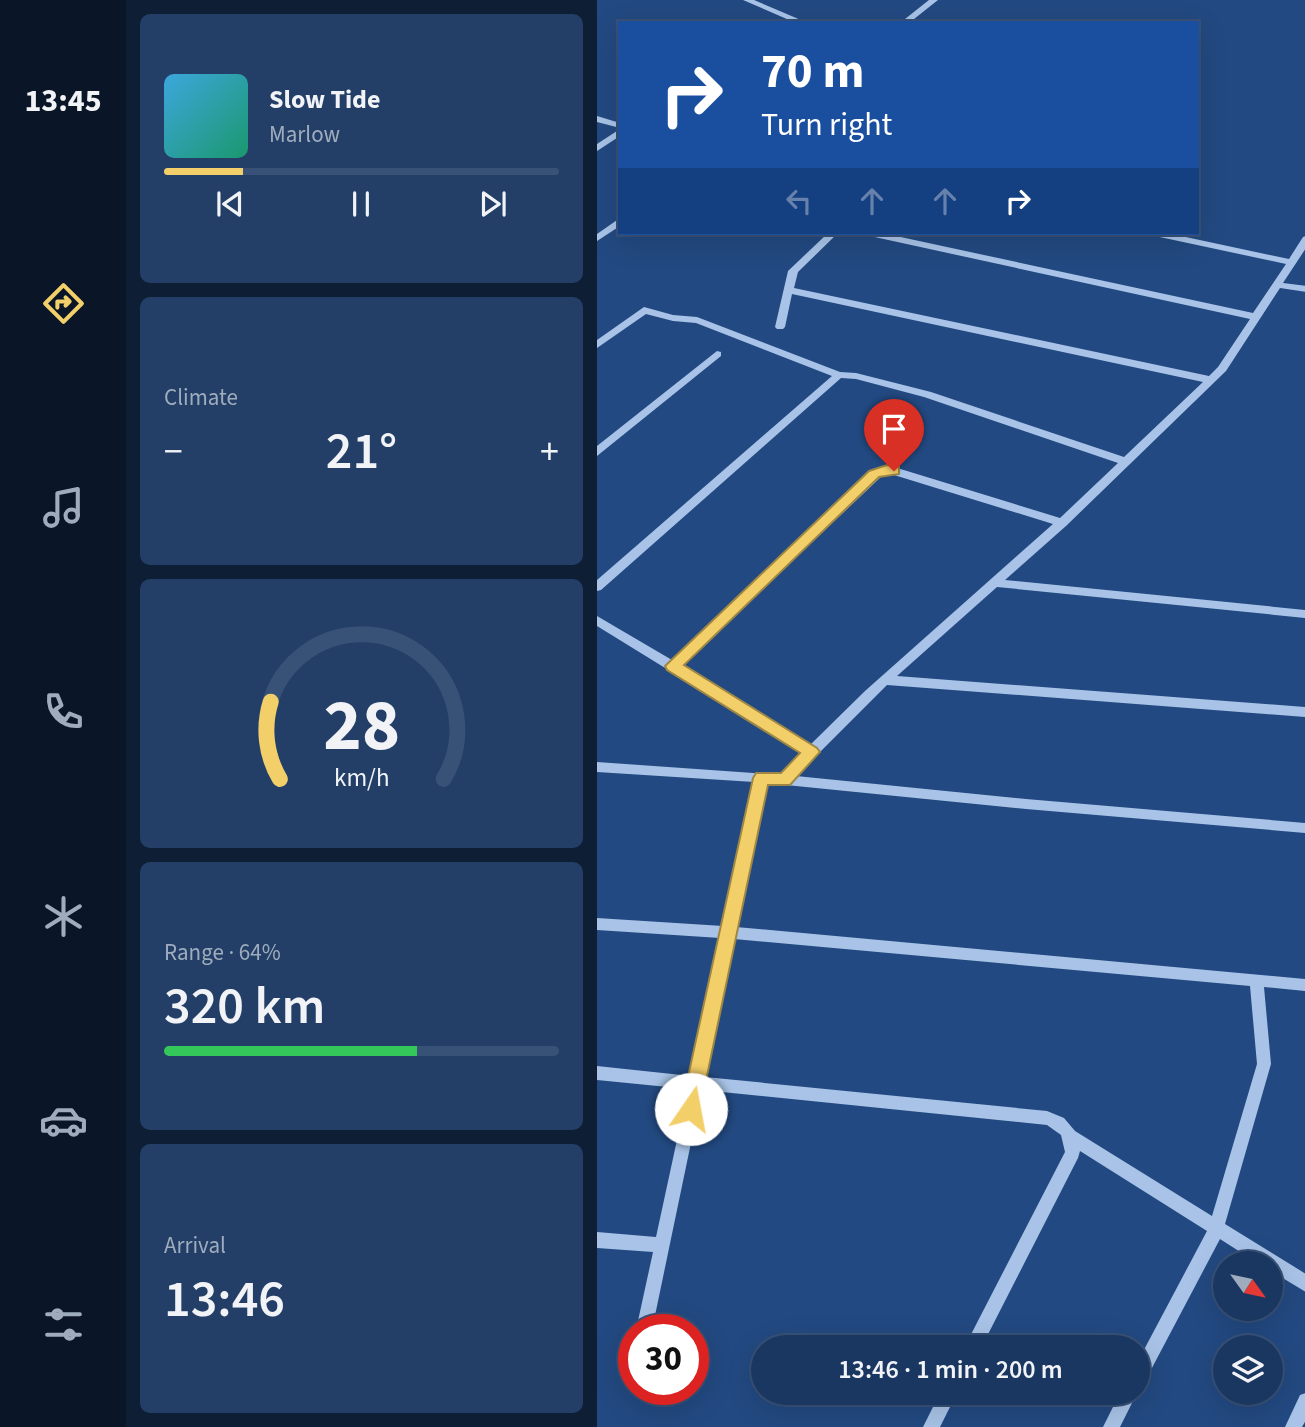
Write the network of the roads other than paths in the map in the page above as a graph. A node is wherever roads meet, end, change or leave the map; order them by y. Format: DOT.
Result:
graph roads {
  1 [pos="747,0"];
  2 [pos="934,0"];
  3 [pos="799,21"];
  4 [pos="907,21"];
  5 [pos="597,119"];
  6 [pos="618,125"];
  7 [pos="618,133"];
  8 [pos="597,148"];
  9 [pos="618,222"];
  10 [pos="831,235"];
  11 [pos="879,235"];
  12 [pos="1164,235"];
  13 [pos="597,238"];
  14 [pos="1305,239"];
  15 [pos="1292,262"];
  16 [pos="1277,285"];
  17 [pos="1305,289"];
  18 [pos="788,290"];
  19 [pos="1256,317"];
  20 [pos="780,327"];
  21 [pos="597,345"];
  22 [pos="717,354"];
  23 [pos="839,375"];
  24 [pos="1211,380"];
  25 [pos="597,452"];
  26 [pos="1126,461"];
  27 [pos="1062,523"];
  28 [pos="994,583"];
  29 [pos="597,587"];
  30 [pos="1305,614"];
  31 [pos="597,620"];
  32 [pos="673,666"];
  33 [pos="885,680"];
  34 [pos="1305,712"];
  35 [pos="812,752"];
  36 [pos="597,767"];
  37 [pos="761,778"];
  38 [pos="784,780"];
  39 [pos="1305,828"];
  40 [pos="597,924"];
  41 [pos="728,932"];
  42 [pos="1256,980"];
  43 [pos="1305,985"];
  44 [pos="597,1073"];
  45 [pos="697,1081"];
  46 [pos="1072,1137"];
  47 [pos="1216,1230"];
  48 [pos="597,1240"];
  49 [pos="662,1245"];
  50 [pos="1305,1284"];
  51 [pos="647,1314"];
  52 [pos="979,1335"];
  53 [pos="1150,1354"];
  54 [pos="1305,1401"];
  55 [pos="943,1405"];
  56 [pos="1123,1405"];
  57 [pos="931,1427"];
  58 [pos="1111,1427"];
  59 [pos="1293,1427"];
  1 -- 3 [label="street"];
  2 -- 4 [label="street"];
  5 -- 6 [label="street"];
  7 -- 8 [label="street"];
  9 -- 13 [label="street"];
  10 -- 18 [label="street"];
  11 -- 19 [label="street"];
  12 -- 15 [label="street"];
  14 -- 15 [label="street"];
  15 -- 16 [label="street"];
  16 -- 17 [label="street"];
  16 -- 19 [label="street"];
  18 -- 20 [label="street"];
  18 -- 24 [label="street"];
  19 -- 24 [label="street"];
  21 -- 23 [label="street"];
  22 -- 25 [label="street"];
  23 -- 26 [label="street"];
  23 -- 29 [label="street"];
  24 -- 26 [label="street"];
  26 -- 27 [label="street"];
  27 -- 28 [label="street"];
  27 -- 32 [label="street"];
  28 -- 30 [label="street"];
  28 -- 33 [label="street"];
  31 -- 32 [label="street"];
  32 -- 35 [label="street"];
  33 -- 34 [label="street"];
  33 -- 35 [label="street"];
  35 -- 38 [label="street"];
  36 -- 37 [label="street"];
  37 -- 38 [label="street"];
  37 -- 41 [label="street"];
  38 -- 39 [label="street"];
  40 -- 41 [label="street"];
  41 -- 42 [label="street"];
  41 -- 45 [label="street"];
  42 -- 43 [label="street"];
  42 -- 47 [label="street"];
  44 -- 45 [label="street"];
  45 -- 46 [label="street"];
  45 -- 49 [label="street"];
  46 -- 47 [label="street"];
  46 -- 52 [label="street"];
  47 -- 50 [label="street"];
  47 -- 53 [label="street"];
  48 -- 49 [label="street"];
  49 -- 51 [label="street"];
  54 -- 59 [label="street"];
  55 -- 57 [label="street"];
  56 -- 58 [label="street"];
}
